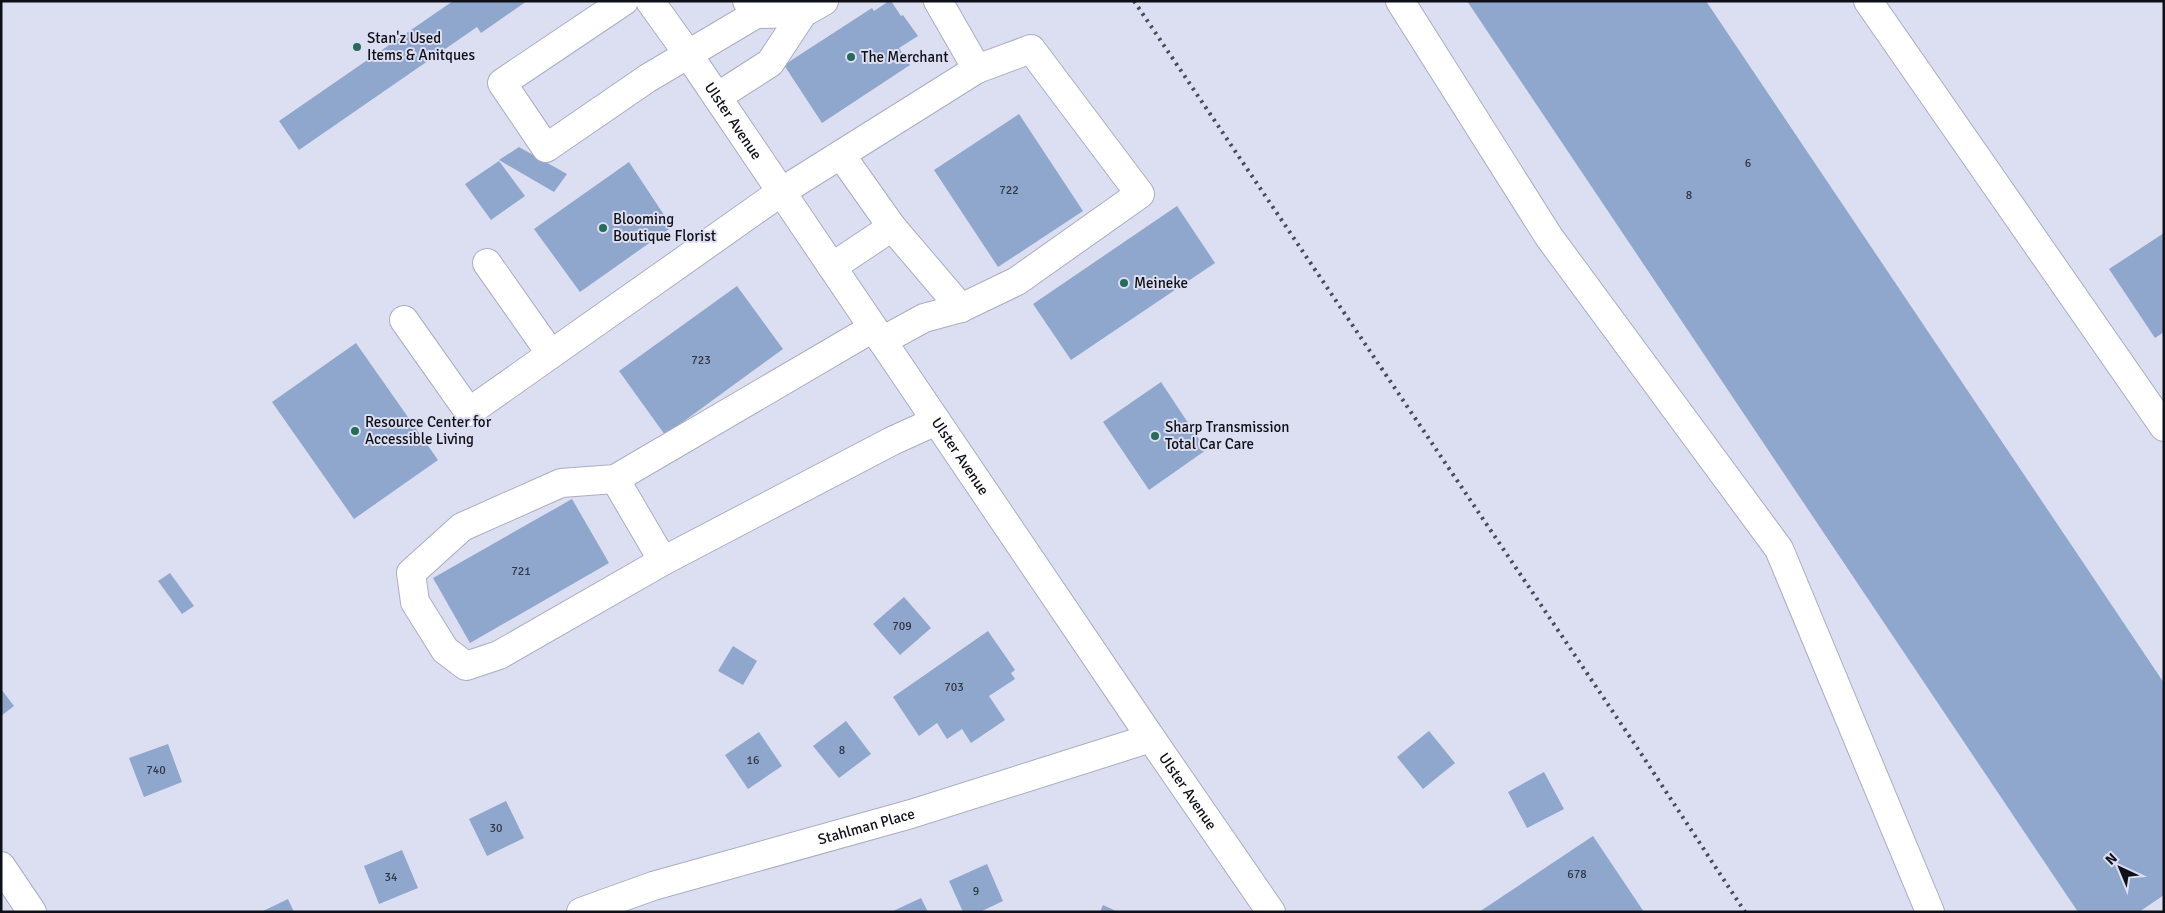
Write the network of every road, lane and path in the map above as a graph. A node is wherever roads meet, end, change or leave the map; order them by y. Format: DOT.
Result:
graph roads {
  1 [pos="624,1"];
  2 [pos="650,1"];
  3 [pos="938,1"];
  4 [pos="1400,1"];
  5 [pos="1868,1"];
  6 [pos="814,7"];
  7 [pos="751,8"];
  8 [pos="688,54"];
  9 [pos="977,69"];
  10 [pos="717,97"];
  11 [pos="840,155"];
  12 [pos="781,192"];
  13 [pos="892,227"];
  14 [pos="487,263"];
  15 [pos="832,267"];
  16 [pos="961,308"];
  17 [pos="404,320"];
  18 [pos="877,335"];
  19 [pos="551,354"];
  20 [pos="936,421"];
  21 [pos="2164,426"];
  22 [pos="616,479"];
  23 [pos="663,561"];
  24 [pos="1151,738"];
  25 [pos="1,866"];
  26 [pos="32,912"];
  27 [pos="581,912"];
  28 [pos="1271,912"];
  29 [pos="1930,912"];
  1 -- 8 [label="main road"];
  2 -- 8 [label="main road, Ulster Avenue"];
  3 -- 9 [label="main road"];
  4 -- 29 [label="main road"];
  5 -- 21 [label="main road"];
  6 -- 7 [label="main road"];
  6 -- 10 [label="main road"];
  7 -- 8 [label="main road"];
  8 -- 10 [label="main road, Ulster Avenue"];
  9 -- 11 [label="main road"];
  9 -- 16 [label="main road"];
  10 -- 12 [label="main road, Ulster Avenue"];
  11 -- 12 [label="main road"];
  11 -- 13 [label="main road"];
  12 -- 15 [label="main road, Ulster Avenue"];
  12 -- 19 [label="main road"];
  13 -- 15 [label="main road"];
  13 -- 16 [label="main road"];
  14 -- 19 [label="main road"];
  15 -- 18 [label="main road, Ulster Avenue"];
  16 -- 18 [label="main road"];
  17 -- 19 [label="main road"];
  18 -- 20 [label="main road, Ulster Avenue"];
  18 -- 22 [label="main road"];
  20 -- 23 [label="main road"];
  20 -- 24 [label="main road, Ulster Avenue"];
  22 -- 23 [label="main road"];
  22 -- 23 [label="main road"];
  24 -- 27 [label="main road, Stahlman Place"];
  24 -- 28 [label="main road, Ulster Avenue"];
  25 -- 26 [label="main road"];
}
